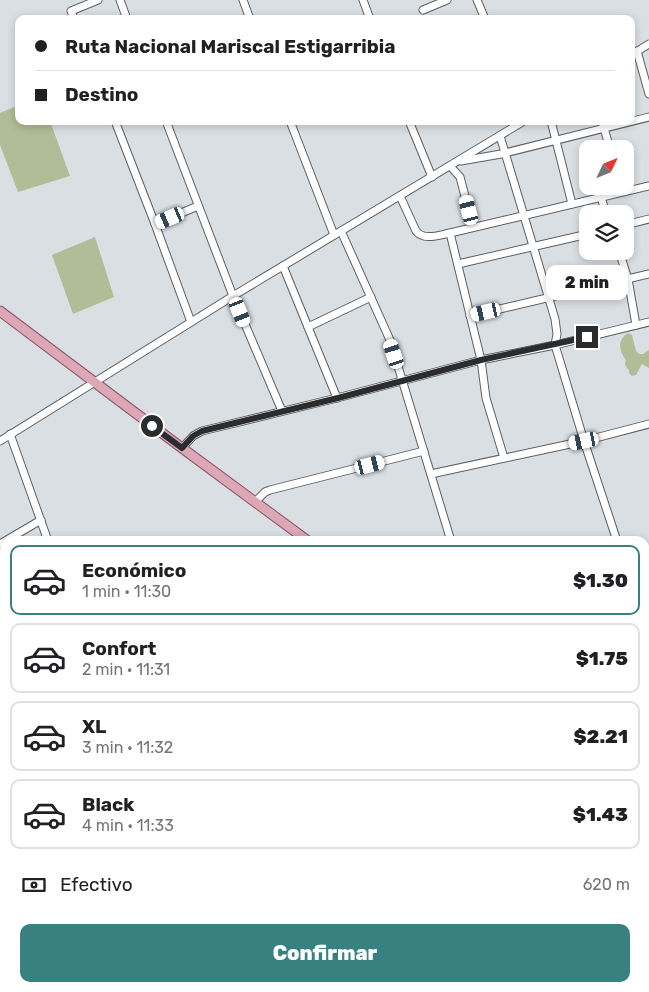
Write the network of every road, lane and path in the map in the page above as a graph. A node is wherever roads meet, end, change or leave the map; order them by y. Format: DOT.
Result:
graph roads {
  1 [pos="98,0"];
  2 [pos="120,0"];
  3 [pos="243,0"];
  4 [pos="363,0"];
  5 [pos="447,0"];
  6 [pos="477,0"];
  7 [pos="423,10"];
  8 [pos="72,15"];
  9 [pos="126,15"];
  10 [pos="249,15"];
  11 [pos="369,15"];
  12 [pos="483,15"];
  13 [pos="649,44"];
  14 [pos="635,52"];
  15 [pos="635,56"];
  16 [pos="649,94"];
  17 [pos="649,117"];
  18 [pos="635,119"];
  19 [pos="117,125"];
  20 [pos="168,125"];
  21 [pos="292,125"];
  22 [pos="412,125"];
  23 [pos="518,125"];
  24 [pos="552,125"];
  25 [pos="603,125"];
  26 [pos="500,136"];
  27 [pos="556,140"];
  28 [pos="607,140"];
  29 [pos="506,152"];
  30 [pos="453,164"];
  31 [pos="432,177"];
  32 [pos="649,186"];
  33 [pos="634,188"];
  34 [pos="606,195"];
  35 [pos="400,196"];
  36 [pos="601,197"];
  37 [pos="572,204"];
  38 [pos="603,205"];
  39 [pos="198,206"];
  40 [pos="524,215"];
  41 [pos="649,219"];
  42 [pos="634,223"];
  43 [pos="155,224"];
  44 [pos="473,227"];
  45 [pos="450,232"];
  46 [pos="338,233"];
  47 [pos="579,236"];
  48 [pos="534,246"];
  49 [pos="622,260"];
  50 [pos="458,264"];
  51 [pos="283,266"];
  52 [pos="649,274"];
  53 [pos="628,279"];
  54 [pos="233,296"];
  55 [pos="371,297"];
  56 [pos="548,297"];
  57 [pos="0,311"];
  58 [pos="470,316"];
  59 [pos="191,322"];
  60 [pos="649,322"];
  61 [pos="636,325"];
  62 [pos="308,326"];
  63 [pos="555,345"];
  64 [pos="481,360"];
  65 [pos="403,381"];
  66 [pos="94,382"];
  67 [pos="338,398"];
  68 [pos="282,411"];
  69 [pos="649,424"];
  70 [pos="10,434"];
  71 [pos="0,441"];
  72 [pos="584,441"];
  73 [pos="182,448"];
  74 [pos="424,451"];
  75 [pos="504,458"];
  76 [pos="431,474"];
  77 [pos="255,502"];
  78 [pos="40,520"];
  79 [pos="13,536"];
  80 [pos="46,536"];
  81 [pos="301,536"];
  82 [pos="450,536"];
  83 [pos="615,536"];
  1 -- 8 [label="street"];
  2 -- 9 [label="street"];
  3 -- 10 [label="street"];
  4 -- 11 [label="street"];
  5 -- 7 [label="street"];
  6 -- 12 [label="street"];
  13 -- 14 [label="street"];
  15 -- 16 [label="street"];
  17 -- 18 [label="street"];
  19 -- 43 [label="street"];
  20 -- 39 [label="street"];
  21 -- 46 [label="street"];
  22 -- 31 [label="street"];
  23 -- 26 [label="street"];
  24 -- 27 [label="street"];
  25 -- 27 [label="street"];
  25 -- 28 [label="street"];
  26 -- 29 [label="street"];
  26 -- 30 [label="street"];
  27 -- 29 [label="street"];
  27 -- 37 [label="street"];
  29 -- 30 [label="street"];
  29 -- 40 [label="street"];
  30 -- 31 [label="street"];
  30 -- 44 [label="street"];
  31 -- 35 [label="street"];
  32 -- 33 [label="street"];
  34 -- 36 [label="street"];
  35 -- 45 [label="street"];
  35 -- 46 [label="street"];
  36 -- 37 [label="street"];
  36 -- 38 [label="street"];
  37 -- 40 [label="street"];
  39 -- 43 [label="street"];
  39 -- 54 [label="street"];
  40 -- 44 [label="street"];
  40 -- 48 [label="street"];
  41 -- 42 [label="street"];
  43 -- 59 [label="street"];
  44 -- 45 [label="street"];
  45 -- 50 [label="street"];
  46 -- 51 [label="street"];
  46 -- 55 [label="street"];
  47 -- 48 [label="street"];
  48 -- 50 [label="street"];
  48 -- 56 [label="street"];
  49 -- 53 [label="street"];
  50 -- 58 [label="street"];
  51 -- 54 [label="street"];
  51 -- 62 [label="street"];
  52 -- 53 [label="street"];
  53 -- 56 [label="street"];
  53 -- 61 [label="street"];
  54 -- 59 [label="street"];
  54 -- 68 [label="street"];
  55 -- 62 [label="street"];
  55 -- 65 [label="street"];
  56 -- 58 [label="street"];
  56 -- 63 [label="street"];
  57 -- 66 [label="main road"];
  58 -- 64 [label="street"];
  59 -- 66 [label="street"];
  60 -- 61 [label="street"];
  61 -- 63 [label="street"];
  62 -- 67 [label="street"];
  63 -- 64 [label="street"];
  63 -- 72 [label="street"];
  64 -- 65 [label="street"];
  64 -- 75 [label="street"];
  65 -- 67 [label="street"];
  65 -- 74 [label="street"];
  66 -- 70 [label="street"];
  66 -- 73 [label="main road"];
  67 -- 68 [label="street"];
  68 -- 73 [label="street"];
  69 -- 72 [label="street"];
  70 -- 71 [label="street"];
  70 -- 78 [label="street"];
  72 -- 75 [label="street"];
  72 -- 83 [label="street"];
  73 -- 77 [label="main road"];
  74 -- 76 [label="street"];
  74 -- 77 [label="street"];
  75 -- 76 [label="street"];
  76 -- 82 [label="street"];
  77 -- 81 [label="main road"];
  78 -- 79 [label="street"];
  78 -- 80 [label="street"];
}
